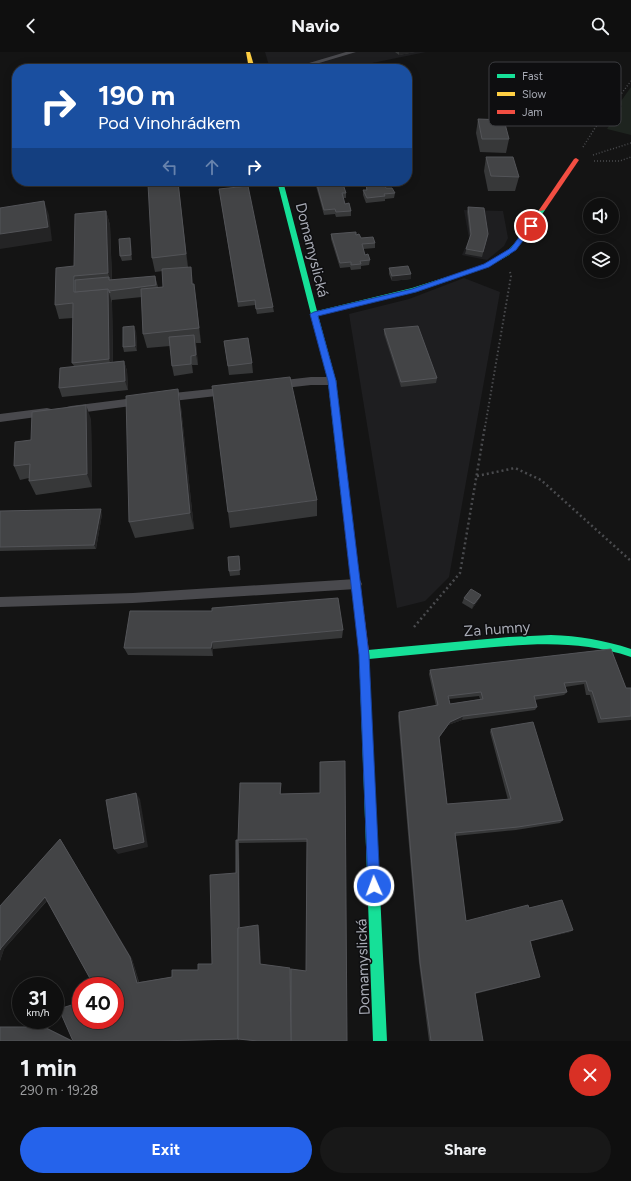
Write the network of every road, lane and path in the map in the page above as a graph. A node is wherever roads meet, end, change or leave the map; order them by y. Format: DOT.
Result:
graph roads {
  1 [pos="248,52"];
  2 [pos="353,52"];
  3 [pos="251,64"];
  4 [pos="310,64"];
  5 [pos="631,81"];
  6 [pos="621,94"];
  7 [pos="631,143"];
  8 [pos="631,157"];
  9 [pos="576,160"];
  10 [pos="281,186"];
  11 [pos="507,254"];
  12 [pos="314,314"];
  13 [pos="332,381"];
  14 [pos="264,387"];
  15 [pos="241,389"];
  16 [pos="0,418"];
  17 [pos="477,476"];
  18 [pos="631,562"];
  19 [pos="356,584"];
  20 [pos="0,602"];
  21 [pos="413,628"];
  22 [pos="631,653"];
  23 [pos="364,655"];
  24 [pos="380,1041"];
  1 -- 3 [label="street"];
  2 -- 4 [label="lane"];
  5 -- 6 [label="path"];
  7 -- 9 [label="path"];
  8 -- 9 [label="path"];
  9 -- 11 [label="street"];
  10 -- 12 [label="street, Domamyslická"];
  11 -- 12 [label="street"];
  11 -- 17 [label="path"];
  12 -- 13 [label="street, Domamyslická"];
  13 -- 14 [label="lane"];
  13 -- 19 [label="street, Domamyslická"];
  15 -- 16 [label="lane"];
  17 -- 18 [label="path"];
  17 -- 21 [label="path"];
  19 -- 20 [label="lane"];
  19 -- 23 [label="street, Domamyslická"];
  22 -- 23 [label="street, Za humny"];
  23 -- 24 [label="street, Domamyslická"];
}
